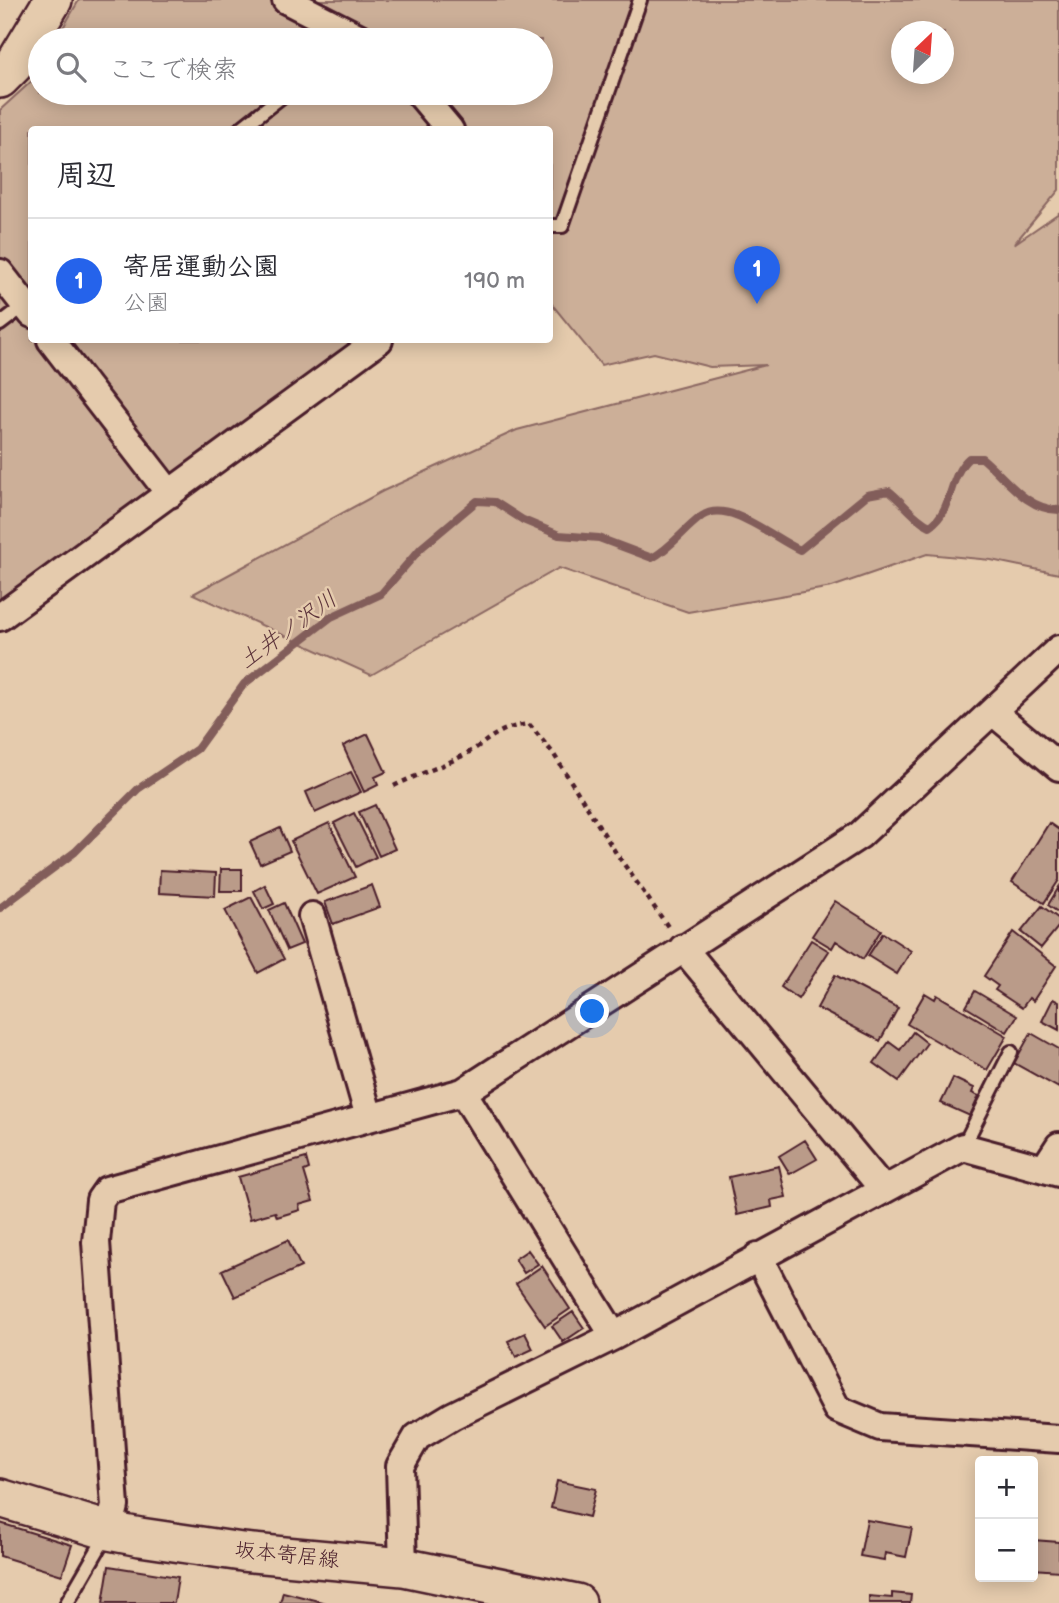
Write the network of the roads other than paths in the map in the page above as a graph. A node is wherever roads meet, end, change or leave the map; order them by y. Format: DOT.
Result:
graph roads {
  1 [pos="53,0"];
  2 [pos="286,0"];
  3 [pos="640,0"];
  4 [pos="36,28"];
  5 [pos="341,28"];
  6 [pos="28,42"];
  7 [pos="0,79"];
  8 [pos="271,105"];
  9 [pos="429,105"];
  10 [pos="244,126"];
  11 [pos="447,126"];
  12 [pos="553,226"];
  13 [pos="0,272"];
  14 [pos="27,303"];
  15 [pos="0,324"];
  16 [pos="53,343"];
  17 [pos="375,343"];
  18 [pos="170,494"];
  19 [pos="0,617"];
  20 [pos="1059,649"];
  21 [pos="993,712"];
  22 [pos="1059,767"];
  23 [pos="312,916"];
  24 [pos="683,948"];
  25 [pos="1011,1052"];
  26 [pos="463,1091"];
  27 [pos="369,1117"];
  28 [pos="1059,1146"];
  29 [pos="963,1147"];
  30 [pos="1052,1171"];
  31 [pos="883,1189"];
  32 [pos="758,1256"];
  33 [pos="614,1336"];
  34 [pos="1059,1439"];
  35 [pos="0,1498"];
  36 [pos="109,1531"];
  37 [pos="403,1567"];
  38 [pos="67,1603"];
  39 [pos="577,1603"];
  1 -- 4 [label="main road"];
  2 -- 5 [label="street"];
  3 -- 12 [label="lane"];
  6 -- 7 [label="main road"];
  8 -- 10 [label="lane"];
  9 -- 11 [label="street"];
  13 -- 14 [label="street"];
  14 -- 15 [label="lane"];
  16 -- 18 [label="street"];
  17 -- 18 [label="street"];
  18 -- 19 [label="street"];
  20 -- 21 [label="street"];
  21 -- 22 [label="street"];
  21 -- 24 [label="street"];
  23 -- 27 [label="street"];
  24 -- 26 [label="street"];
  24 -- 31 [label="street"];
  25 -- 29 [label="lane"];
  26 -- 27 [label="street"];
  26 -- 33 [label="street"];
  27 -- 36 [label="street"];
  28 -- 30 [label="street"];
  29 -- 30 [label="street"];
  29 -- 31 [label="street"];
  31 -- 32 [label="street"];
  32 -- 33 [label="street"];
  32 -- 34 [label="street"];
  33 -- 37 [label="street"];
  35 -- 36 [label="main road, 坂本寄居線"];
  36 -- 37 [label="main road, 坂本寄居線"];
  36 -- 38 [label="lane"];
  37 -- 39 [label="main road, 坂本寄居線"];
}
